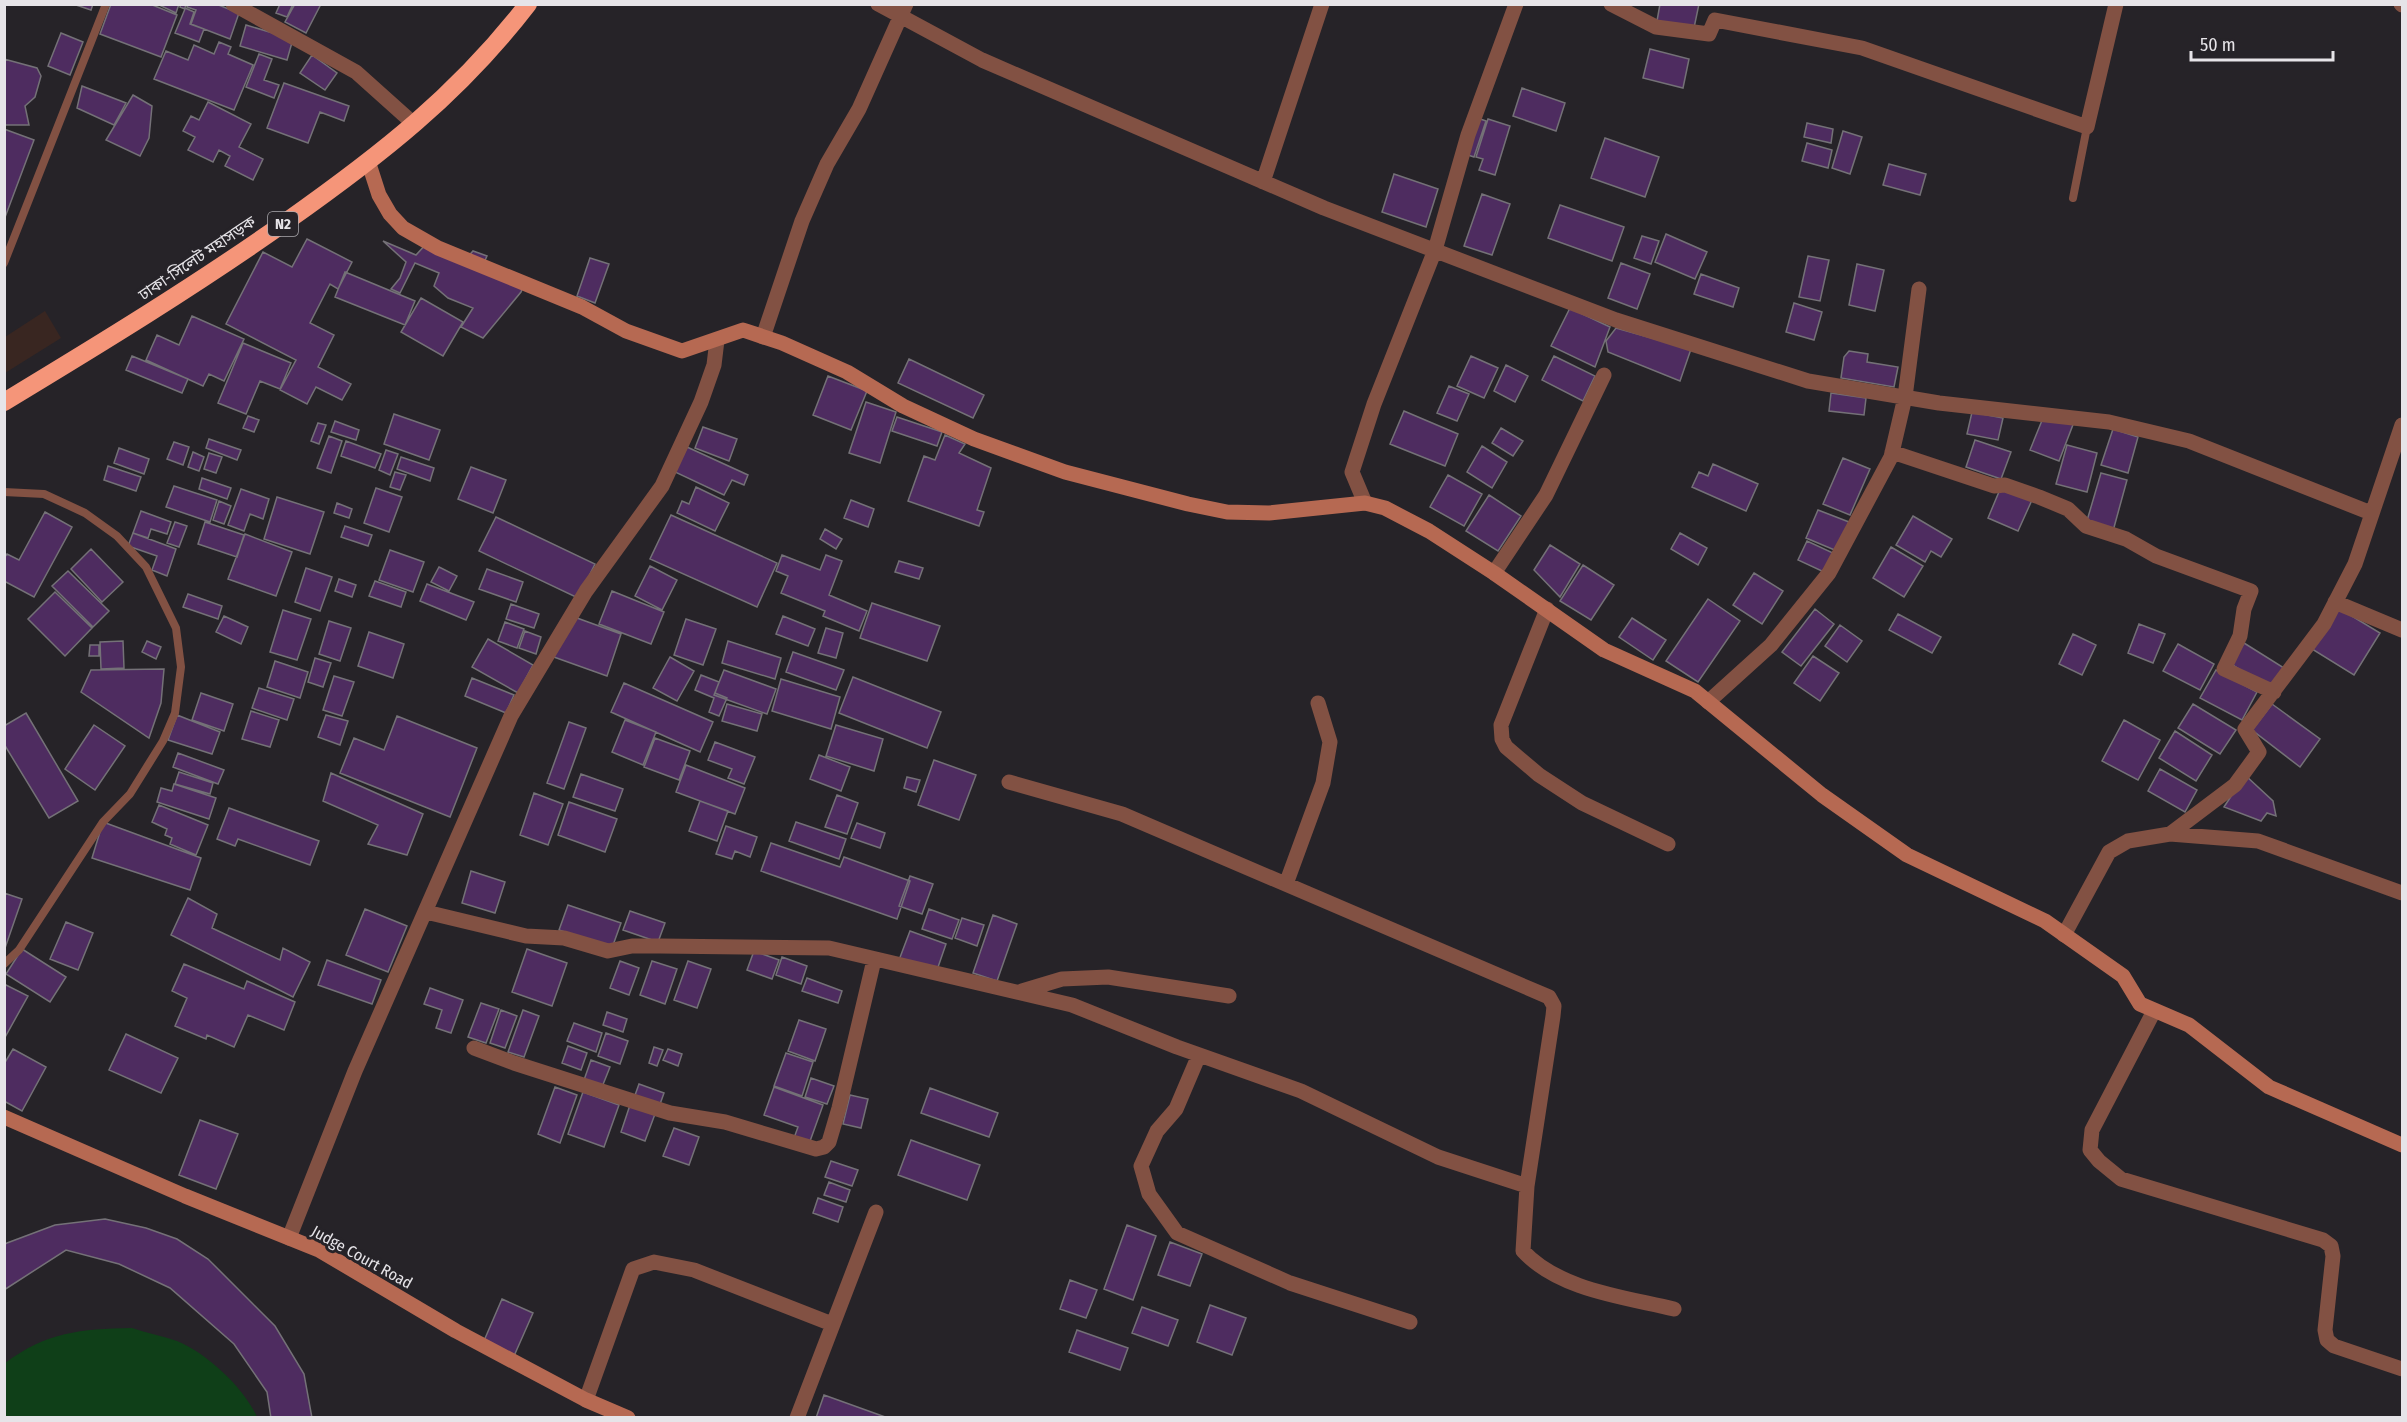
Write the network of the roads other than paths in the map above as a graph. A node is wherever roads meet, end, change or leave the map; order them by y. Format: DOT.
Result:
graph roads {
  1 [pos="106,4"];
  2 [pos="233,4"];
  3 [pos="528,4"];
  4 [pos="878,4"];
  5 [pos="1322,4"];
  6 [pos="1516,4"];
  7 [pos="1611,4"];
  8 [pos="2116,4"];
  9 [pos="903,11"];
  10 [pos="414,124"];
  11 [pos="2086,127"];
  12 [pos="369,164"];
  13 [pos="1263,182"];
  14 [pos="2073,198"];
  15 [pos="1435,250"];
  16 [pos="4,262"];
  17 [pos="1919,289"];
  18 [pos="763,337"];
  19 [pos="717,340"];
  20 [pos="1604,375"];
  21 [pos="1905,397"];
  22 [pos="4,402"];
  23 [pos="2403,425"];
  24 [pos="1892,452"];
  25 [pos="2396,465"];
  26 [pos="4,492"];
  27 [pos="1365,503"];
  28 [pos="2371,513"];
  29 [pos="1494,573"];
  30 [pos="2335,602"];
  31 [pos="1547,609"];
  32 [pos="2403,630"];
  33 [pos="2274,692"];
  34 [pos="1708,702"];
  35 [pos="1318,703"];
  36 [pos="1009,782"];
  37 [pos="2170,834"];
  38 [pos="1668,844"];
  39 [pos="1286,884"];
  40 [pos="2403,893"];
  41 [pos="426,912"];
  42 [pos="2064,935"];
  43 [pos="874,960"];
  44 [pos="4,964"];
  45 [pos="1019,992"];
  46 [pos="1229,996"];
  47 [pos="2154,1011"];
  48 [pos="474,1048"];
  49 [pos="1199,1055"];
  50 [pos="4,1117"];
  51 [pos="2403,1145"];
  52 [pos="1527,1186"];
  53 [pos="876,1212"];
  54 [pos="289,1238"];
  55 [pos="1674,1309"];
  56 [pos="1410,1322"];
  57 [pos="832,1324"];
  58 [pos="2403,1369"];
  59 [pos="586,1400"];
  60 [pos="628,1418"];
  61 [pos="797,1418"];
  1 -- 16 [label="lane"];
  2 -- 10 [label="street"];
  3 -- 10 [label="highway, ঢাকা-সিলেট মহাসড়ক / N2"];
  4 -- 9 [label="street"];
  5 -- 13 [label="street"];
  6 -- 15 [label="street"];
  7 -- 11 [label="street"];
  8 -- 11 [label="street"];
  9 -- 13 [label="street"];
  9 -- 18 [label="street"];
  10 -- 12 [label="highway, ঢাকা-সিলেট মহাসড়ক / N2"];
  11 -- 14 [label="lane"];
  12 -- 19 [label="street"];
  12 -- 22 [label="highway, ঢাকা-সিলেট মহাসড়ক / N2"];
  13 -- 15 [label="street"];
  15 -- 21 [label="street"];
  15 -- 27 [label="street"];
  17 -- 21 [label="street"];
  18 -- 19 [label="street"];
  18 -- 27 [label="street"];
  19 -- 41 [label="street"];
  20 -- 29 [label="street"];
  21 -- 24 [label="street"];
  21 -- 28 [label="street"];
  23 -- 25 [label="street"];
  24 -- 33 [label="street"];
  24 -- 34 [label="street"];
  25 -- 28 [label="street"];
  26 -- 44 [label="lane"];
  27 -- 29 [label="street"];
  28 -- 30 [label="street"];
  29 -- 31 [label="street"];
  30 -- 32 [label="street"];
  30 -- 33 [label="street"];
  31 -- 34 [label="street"];
  31 -- 38 [label="street"];
  33 -- 37 [label="street"];
  34 -- 42 [label="street"];
  35 -- 39 [label="street"];
  36 -- 39 [label="street"];
  37 -- 40 [label="street"];
  37 -- 42 [label="street"];
  39 -- 52 [label="street"];
  41 -- 43 [label="street"];
  41 -- 54 [label="street"];
  42 -- 47 [label="street"];
  43 -- 45 [label="street"];
  43 -- 48 [label="street"];
  45 -- 46 [label="street"];
  45 -- 49 [label="street"];
  47 -- 51 [label="street"];
  47 -- 58 [label="street"];
  49 -- 52 [label="street"];
  49 -- 56 [label="street"];
  50 -- 54 [label="street, Judge Court Road"];
  52 -- 55 [label="street"];
  53 -- 57 [label="street"];
  54 -- 59 [label="street, Judge Court Road"];
  57 -- 59 [label="street"];
  57 -- 61 [label="street"];
  59 -- 60 [label="street, Judge Court Road"];
}
